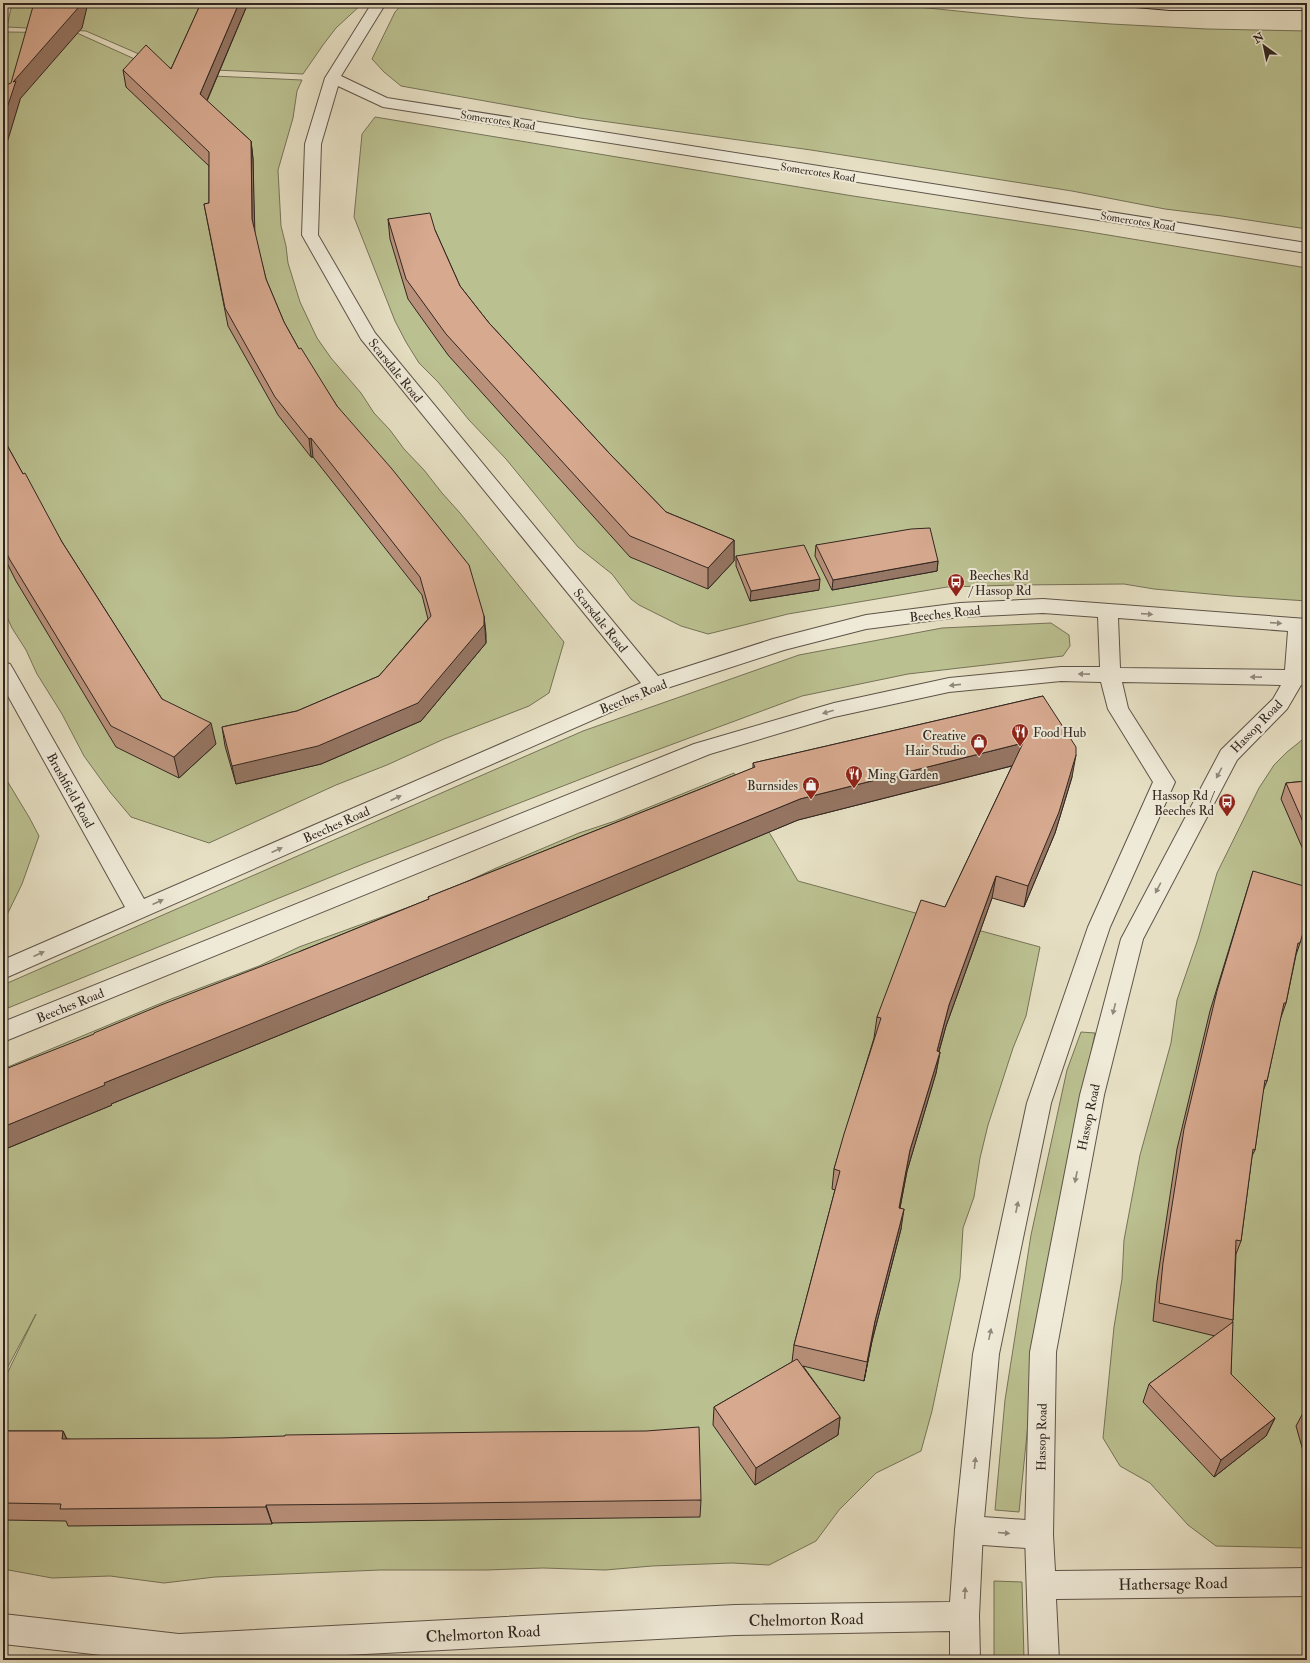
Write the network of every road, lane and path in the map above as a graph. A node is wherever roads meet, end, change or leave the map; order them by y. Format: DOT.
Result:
graph roads {
  1 [pos="379,3"];
  2 [pos="1135,3"];
  3 [pos="1307,6"];
  4 [pos="333,78"];
  5 [pos="1307,248"];
  6 [pos="1108,611"];
  7 [pos="1303,625"];
  8 [pos="3,669"];
  9 [pos="1110,675"];
  10 [pos="1301,678"];
  11 [pos="654,686"];
  12 [pos="139,910"];
  13 [pos="3,970"];
  14 [pos="3,1032"];
  15 [pos="968,1530"];
  16 [pos="1039,1535"];
  17 [pos="1307,1582"];
  18 [pos="1040,1585"];
  19 [pos="964,1616"];
  20 [pos="3,1629"];
  21 [pos="965,1660"];
  22 [pos="1044,1660"];
  1 -- 4 [label="street, Scarsdale Road"];
  2 -- 3 [label="street"];
  4 -- 5 [label="street, Somercotes Road"];
  4 -- 11 [label="street, Scarsdale Road"];
  6 -- 7 [label="street, Beeches Road, one-way"];
  6 -- 9 [label="street"];
  6 -- 11 [label="street, Beeches Road"];
  7 -- 10 [label="street, Hassop Road"];
  8 -- 12 [label="street, Brushfield Road"];
  10 -- 9 [label="street, Beeches Road, one-way"];
  9 -- 14 [label="street, Beeches Road, one-way"];
  15 -- 9 [label="street, one-way"];
  10 -- 16 [label="street, Hassop Road, one-way"];
  12 -- 11 [label="street, Beeches Road, one-way"];
  13 -- 12 [label="street, Beeches Road, one-way"];
  15 -- 16 [label="street, one-way"];
  19 -- 15 [label="street, one-way"];
  16 -- 18 [label="street, Hassop Road"];
  17 -- 18 [label="street, Hathersage Road"];
  18 -- 22 [label="street, Hassop Road"];
  19 -- 20 [label="street, Chelmorton Road"];
  19 -- 21 [label="street"];
}
